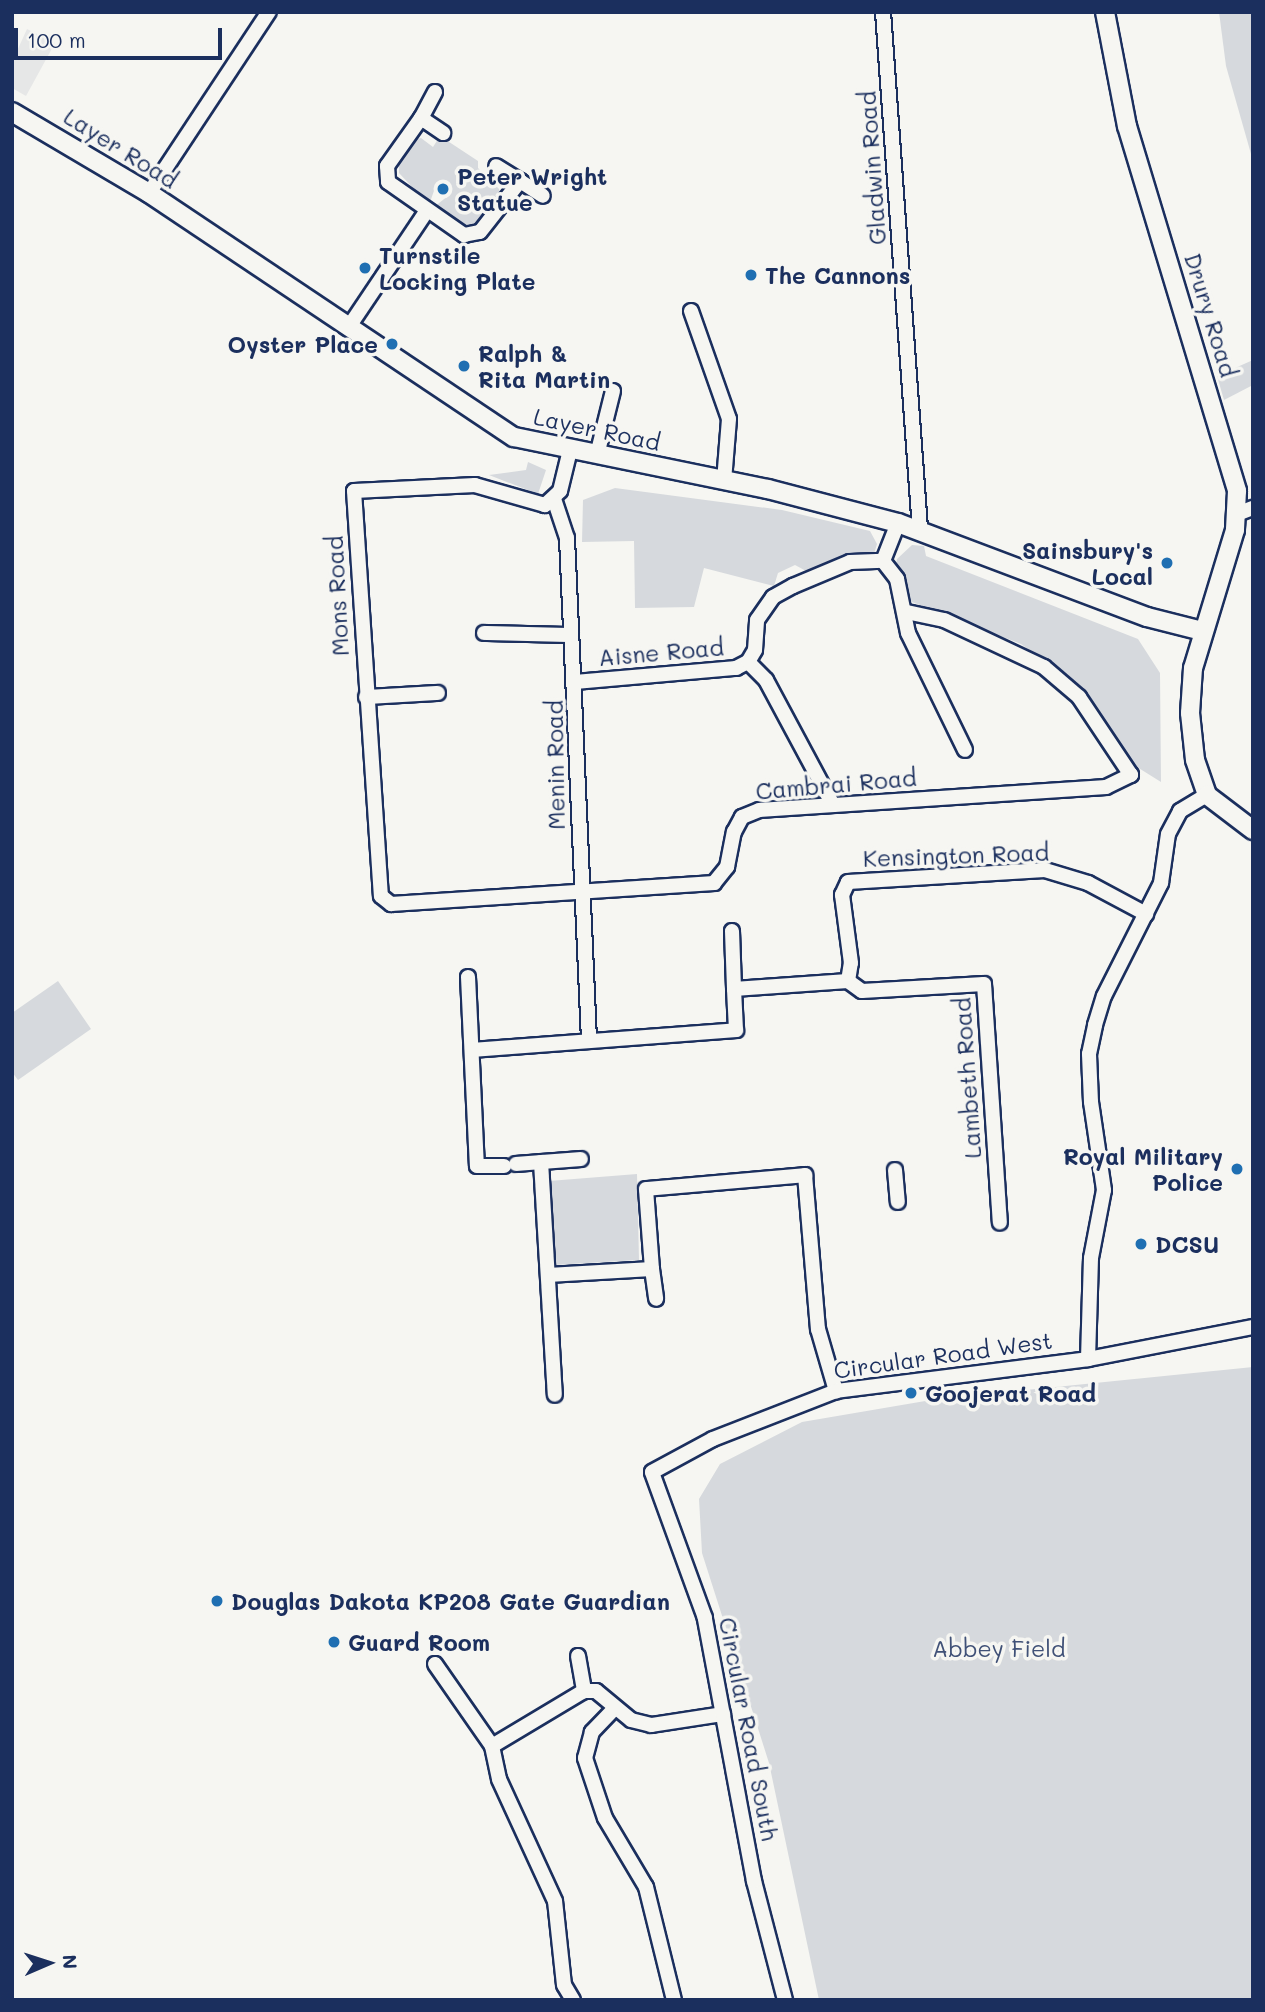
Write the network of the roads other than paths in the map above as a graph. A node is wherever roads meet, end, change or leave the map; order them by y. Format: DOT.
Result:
graph roads {
  1 [pos="269,12"];
  2 [pos="883,12"];
  3 [pos="1105,12"];
  4 [pos="435,92"];
  5 [pos="12,112"];
  6 [pos="421,118"];
  7 [pos="443,134"];
  8 [pos="496,166"];
  9 [pos="520,181"];
  10 [pos="149,192"];
  11 [pos="543,196"];
  12 [pos="426,212"];
  13 [pos="691,311"];
  14 [pos="348,328"];
  15 [pos="613,391"];
  16 [pos="570,450"];
  17 [pos="597,455"];
  18 [pos="723,481"];
  19 [pos="554,499"];
  20 [pos="1245,511"];
  21 [pos="898,523"];
  22 [pos="920,530"];
  23 [pos="883,561"];
  24 [pos="905,612"];
  25 [pos="1202,631"];
  26 [pos="484,633"];
  27 [pos="571,635"];
  28 [pos="748,662"];
  29 [pos="575,682"];
  30 [pos="438,692"];
  31 [pos="366,697"];
  32 [pos="965,750"];
  33 [pos="1207,795"];
  34 [pos="833,805"];
  35 [pos="1253,830"];
  36 [pos="581,893"];
  37 [pos="381,896"];
  38 [pos="1146,914"];
  39 [pos="732,930"];
  40 [pos="468,977"];
  41 [pos="848,981"];
  42 [pos="734,989"];
  43 [pos="589,1040"];
  44 [pos="472,1050"];
  45 [pos="581,1159"];
  46 [pos="541,1162"];
  47 [pos="895,1170"];
  48 [pos="898,1202"];
  49 [pos="1000,1222"];
  50 [pos="652,1269"];
  51 [pos="548,1275"];
  52 [pos="656,1299"];
  53 [pos="1253,1327"];
  54 [pos="1088,1359"];
  55 [pos="836,1391"];
  56 [pos="555,1395"];
  57 [pos="652,1472"];
  58 [pos="578,1656"];
  59 [pos="435,1664"];
  60 [pos="584,1690"];
  61 [pos="614,1709"];
  62 [pos="723,1714"];
  63 [pos="492,1746"];
  64 [pos="573,2000"];
  65 [pos="674,2000"];
  66 [pos="785,2000"];
  1 -- 10 [label="street"];
  2 -- 22 [label="street, Gladwin Road"];
  3 -- 20 [label="main road, Drury Road"];
  4 -- 6 [label="street"];
  5 -- 10 [label="main road, Layer Road"];
  6 -- 7 [label="street"];
  6 -- 12 [label="street"];
  8 -- 9 [label="street"];
  9 -- 11 [label="street"];
  9 -- 12 [label="street"];
  10 -- 14 [label="main road, Layer Road"];
  12 -- 14 [label="street"];
  13 -- 18 [label="street"];
  14 -- 16 [label="main road, Layer Road"];
  15 -- 17 [label="street"];
  16 -- 17 [label="main road, Layer Road"];
  16 -- 19 [label="street"];
  17 -- 18 [label="main road, Layer Road"];
  18 -- 21 [label="main road, Layer Road"];
  19 -- 27 [label="street, Menin Road"];
  19 -- 31 [label="street, Mons Road"];
  20 -- 25 [label="main road, Drury Road"];
  21 -- 22 [label="main road, Layer Road"];
  21 -- 23 [label="street"];
  22 -- 25 [label="main road, Layer Road"];
  23 -- 24 [label="street"];
  23 -- 28 [label="street, Aisne Road"];
  24 -- 32 [label="street"];
  24 -- 34 [label="street, Cambrai Road"];
  25 -- 33 [label="main road, Drury Road"];
  26 -- 27 [label="street"];
  27 -- 29 [label="street, Menin Road"];
  28 -- 29 [label="street, Aisne Road"];
  28 -- 34 [label="street, Aisne Road"];
  29 -- 36 [label="street, Menin Road"];
  30 -- 31 [label="street"];
  31 -- 37 [label="street, Mons Road"];
  33 -- 35 [label="main road"];
  33 -- 38 [label="street"];
  34 -- 36 [label="street, Cambrai Road"];
  36 -- 37 [label="street, Cambrai Road"];
  36 -- 43 [label="street, Menin Road"];
  38 -- 41 [label="street, Kensington Road"];
  38 -- 54 [label="street"];
  39 -- 42 [label="street"];
  40 -- 44 [label="street"];
  41 -- 42 [label="street"];
  41 -- 49 [label="street, Lambeth Road"];
  42 -- 43 [label="street"];
  43 -- 44 [label="street"];
  44 -- 46 [label="street"];
  45 -- 46 [label="street"];
  46 -- 51 [label="street"];
  47 -- 48 [label="street"];
  50 -- 51 [label="street"];
  50 -- 52 [label="street"];
  50 -- 55 [label="street"];
  51 -- 56 [label="street"];
  53 -- 54 [label="street, Circular Road West"];
  54 -- 55 [label="street, Circular Road West"];
  55 -- 57 [label="street, Circular Road West"];
  57 -- 62 [label="street, Circular Road South"];
  58 -- 60 [label="street"];
  59 -- 63 [label="street"];
  60 -- 61 [label="street"];
  60 -- 63 [label="street"];
  61 -- 62 [label="street"];
  61 -- 65 [label="street"];
  62 -- 66 [label="street, Circular Road South"];
  63 -- 64 [label="street"];
}
